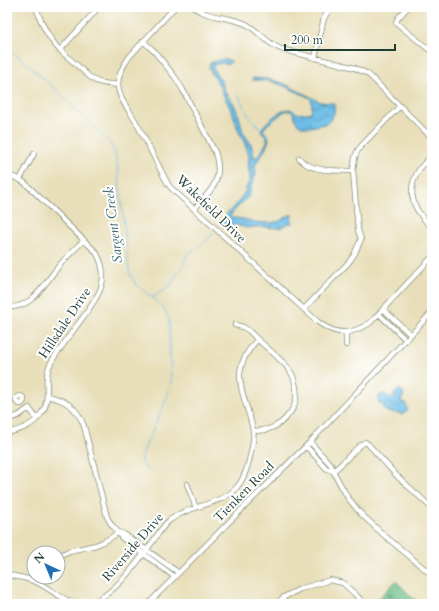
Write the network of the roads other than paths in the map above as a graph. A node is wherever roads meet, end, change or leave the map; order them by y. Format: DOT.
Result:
graph roads {
  1 [pos="36,7"];
  2 [pos="99,7"];
  3 [pos="175,7"];
  4 [pos="193,7"];
  5 [pos="331,7"];
  6 [pos="408,7"];
  7 [pos="144,40"];
  8 [pos="60,50"];
  9 [pos="432,52"];
  10 [pos="315,58"];
  11 [pos="118,85"];
  12 [pos="400,106"];
  13 [pos="432,138"];
  14 [pos="34,154"];
  15 [pos="432,156"];
  16 [pos="299,158"];
  17 [pos="353,171"];
  18 [pos="7,175"];
  19 [pos="20,179"];
  20 [pos="194,209"];
  21 [pos="432,227"];
  22 [pos="84,240"];
  23 [pos="432,257"];
  24 [pos="7,307"];
  25 [pos="304,309"];
  26 [pos="383,309"];
  27 [pos="432,312"];
  28 [pos="378,314"];
  29 [pos="235,325"];
  30 [pos="346,332"];
  31 [pos="411,335"];
  32 [pos="258,340"];
  33 [pos="406,340"];
  34 [pos="346,345"];
  35 [pos="47,396"];
  36 [pos="24,401"];
  37 [pos="29,408"];
  38 [pos="7,419"];
  39 [pos="37,419"];
  40 [pos="254,431"];
  41 [pos="7,433"];
  42 [pos="310,442"];
  43 [pos="306,446"];
  44 [pos="333,471"];
  45 [pos="187,484"];
  46 [pos="196,508"];
  47 [pos="432,508"];
  48 [pos="118,532"];
  49 [pos="66,552"];
  50 [pos="145,552"];
  51 [pos="9,575"];
  52 [pos="177,575"];
  53 [pos="432,575"];
  54 [pos="26,579"];
  55 [pos="42,585"];
  56 [pos="148,604"];
  57 [pos="276,604"];
  58 [pos="364,604"];
  1 -- 8 [label="street"];
  2 -- 8 [label="street"];
  3 -- 7 [label="street"];
  4 -- 10 [label="street"];
  5 -- 10 [label="street"];
  6 -- 9 [label="street"];
  7 -- 11 [label="street"];
  7 -- 20 [label="street"];
  8 -- 11 [label="street"];
  10 -- 12 [label="street"];
  11 -- 20 [label="street, Wakefield Drive"];
  12 -- 13 [label="street"];
  12 -- 17 [label="street"];
  14 -- 19 [label="street"];
  15 -- 21 [label="street"];
  16 -- 17 [label="street"];
  17 -- 25 [label="street"];
  18 -- 19 [label="street, Hillsdale Drive"];
  19 -- 22 [label="street, Hillsdale Drive"];
  20 -- 25 [label="street, Wakefield Drive"];
  22 -- 24 [label="street"];
  22 -- 35 [label="street, Hillsdale Drive"];
  23 -- 26 [label="street"];
  25 -- 30 [label="street, Wakefield Drive"];
  26 -- 28 [label="street"];
  26 -- 31 [label="street"];
  27 -- 31 [label="street, Tienken Road"];
  28 -- 30 [label="street"];
  28 -- 33 [label="street"];
  29 -- 32 [label="street"];
  30 -- 34 [label="street"];
  31 -- 33 [label="street, Tienken Road"];
  32 -- 40 [label="street, Riverside Drive"];
  32 -- 40 [label="street"];
  33 -- 42 [label="street, Tienken Road"];
  35 -- 39 [label="street, Hillsdale Drive"];
  35 -- 48 [label="street"];
  36 -- 37 [label="street"];
  37 -- 38 [label="street"];
  37 -- 39 [label="street"];
  39 -- 41 [label="street, Hillsdale Drive"];
  40 -- 46 [label="street, Riverside Drive"];
  42 -- 43 [label="street, Tienken Road"];
  42 -- 44 [label="street"];
  43 -- 44 [label="street"];
  43 -- 52 [label="street, Tienken Road"];
  44 -- 47 [label="street"];
  44 -- 53 [label="street"];
  45 -- 46 [label="street"];
  46 -- 50 [label="street, Riverside Drive"];
  48 -- 49 [label="street"];
  48 -- 50 [label="street"];
  50 -- 52 [label="street"];
  50 -- 55 [label="street, Riverside Drive"];
  51 -- 54 [label="street, Riverside Drive"];
  52 -- 56 [label="street, Tienken Road"];
  57 -- 58 [label="street"];
}
